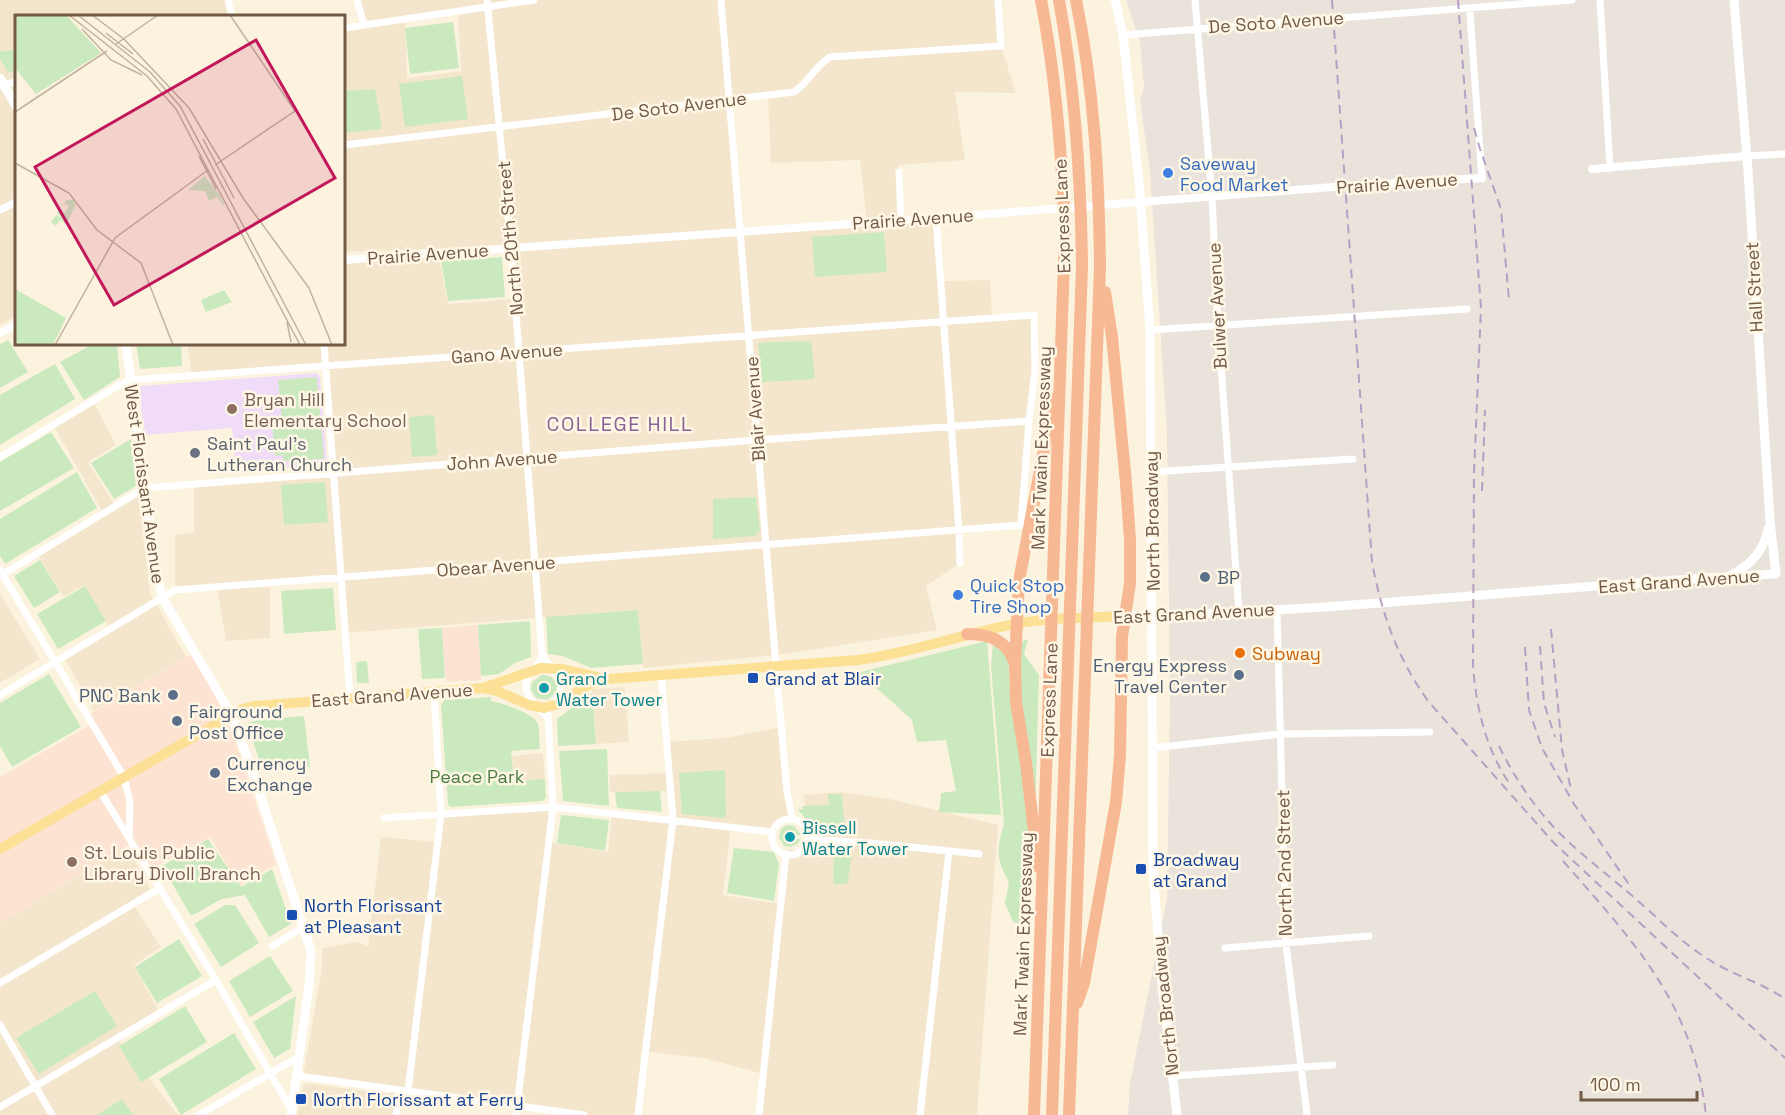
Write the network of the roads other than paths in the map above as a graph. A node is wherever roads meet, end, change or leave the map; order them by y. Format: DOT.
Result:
graph roads {
  1 [pos="228,0"];
  2 [pos="357,0"];
  3 [pos="534,0"];
  4 [pos="721,0"];
  5 [pos="998,0"];
  6 [pos="1041,0"];
  7 [pos="1059,0"];
  8 [pos="1076,0"];
  9 [pos="1115,0"];
  10 [pos="1195,0"];
  11 [pos="1572,0"];
  12 [pos="1600,0"];
  13 [pos="1734,0"];
  14 [pos="488,4"];
  15 [pos="1472,8"];
  16 [pos="232,15"];
  17 [pos="364,25"];
  18 [pos="345,28"];
  19 [pos="1198,28"];
  20 [pos="1124,35"];
  21 [pos="1,82"];
  22 [pos="730,100"];
  23 [pos="15,104"];
  24 [pos="500,126"];
  25 [pos="345,146"];
  26 [pos="1785,154"];
  27 [pos="1747,156"];
  28 [pos="1610,168"];
  29 [pos="1592,169"];
  30 [pos="899,172"];
  31 [pos="1482,178"];
  32 [pos="1212,197"];
  33 [pos="1141,201"];
  34 [pos="15,202"];
  35 [pos="0,210"];
  36 [pos="936,218"];
  37 [pos="901,220"];
  38 [pos="742,231"];
  39 [pos="511,248"];
  40 [pos="345,260"];
  41 [pos="1100,267"];
  42 [pos="1467,309"];
  43 [pos="943,320"];
  44 [pos="1218,325"];
  45 [pos="15,326"];
  46 [pos="1150,330"];
  47 [pos="0,333"];
  48 [pos="750,335"];
  49 [pos="126,345"];
  50 [pos="324,345"];
  51 [pos="519,353"];
  52 [pos="326,367"];
  53 [pos="1061,379"];
  54 [pos="130,380"];
  55 [pos="1029,421"];
  56 [pos="951,426"];
  57 [pos="757,440"];
  58 [pos="0,457"];
  59 [pos="526,458"];
  60 [pos="1353,459"];
  61 [pos="1229,467"];
  62 [pos="1151,472"];
  63 [pos="333,473"];
  64 [pos="145,488"];
  65 [pos="1770,521"];
  66 [pos="959,531"];
  67 [pos="766,546"];
  68 [pos="534,563"];
  69 [pos="960,563"];
  70 [pos="1,574"];
  71 [pos="1780,574"];
  72 [pos="341,577"];
  73 [pos="1728,577"];
  74 [pos="162,597"];
  75 [pos="1277,609"];
  76 [pos="1239,611"];
  77 [pos="1125,616"];
  78 [pos="1153,616"];
  79 [pos="1016,624"];
  80 [pos="967,634"];
  81 [pos="542,655"];
  82 [pos="55,662"];
  83 [pos="1015,662"];
  84 [pos="776,666"];
  85 [pos="551,667"];
  86 [pos="535,669"];
  87 [pos="661,674"];
  88 [pos="608,679"];
  89 [pos="483,688"];
  90 [pos="434,692"];
  91 [pos="0,695"];
  92 [pos="350,698"];
  93 [pos="537,707"];
  94 [pos="552,707"];
  95 [pos="231,714"];
  96 [pos="546,717"];
  97 [pos="1430,732"];
  98 [pos="1280,734"];
  99 [pos="1152,748"];
  100 [pos="124,777"];
  101 [pos="100,791"];
  102 [pos="553,807"];
  103 [pos="441,814"];
  104 [pos="792,817"];
  105 [pos="384,818"];
  106 [pos="673,819"];
  107 [pos="772,832"];
  108 [pos="129,837"];
  109 [pos="808,839"];
  110 [pos="0,849"];
  111 [pos="949,850"];
  112 [pos="786,854"];
  113 [pos="979,854"];
  114 [pos="160,888"];
  115 [pos="1042,902"];
  116 [pos="304,927"];
  117 [pos="1369,936"];
  118 [pos="1286,944"];
  119 [pos="272,946"];
  120 [pos="1225,948"];
  121 [pos="216,980"];
  122 [pos="0,983"];
  123 [pos="1073,1012"];
  124 [pos="0,1025"];
  125 [pos="301,1055"];
  126 [pos="1333,1065"];
  127 [pos="1302,1067"];
  128 [pos="271,1073"];
  129 [pos="298,1076"];
  130 [pos="1172,1076"];
  131 [pos="35,1086"];
  132 [pos="399,1091"];
  133 [pos="408,1092"];
  134 [pos="0,1107"];
  135 [pos="517,1111"];
  136 [pos="291,1113"];
  137 [pos="52,1115"];
  138 [pos="199,1115"];
  139 [pos="396,1115"];
  140 [pos="584,1115"];
  141 [pos="638,1115"];
  142 [pos="759,1115"];
  143 [pos="920,1115"];
  144 [pos="1035,1115"];
  145 [pos="1052,1115"];
  146 [pos="1070,1115"];
  147 [pos="1177,1115"];
  148 [pos="1307,1115"];
  1 -- 16 [label="street"];
  2 -- 17 [label="street"];
  3 -- 14 [label="street"];
  4 -- 22 [label="street, Blair Avenue"];
  5 -- 22 [label="street, De Soto Avenue"];
  6 -- 53 [label="highway, Mark Twain Expressway"];
  7 -- 145 [label="highway, Express Lane"];
  8 -- 41 [label="highway"];
  9 -- 20 [label="main road, North Broadway"];
  10 -- 19 [label="street, Bulwer Avenue"];
  11 -- 15 [label="street, De Soto Avenue"];
  12 -- 28 [label="street"];
  13 -- 27 [label="main road, Hall Street"];
  14 -- 17 [label="street"];
  14 -- 24 [label="street, North 20th Street"];
  15 -- 19 [label="street, De Soto Avenue"];
  15 -- 31 [label="street"];
  17 -- 18 [label="street"];
  19 -- 20 [label="street, De Soto Avenue"];
  19 -- 32 [label="street, Bulwer Avenue"];
  20 -- 33 [label="main road, North Broadway"];
  21 -- 23 [label="main road"];
  22 -- 24 [label="street, De Soto Avenue"];
  22 -- 38 [label="street, Blair Avenue"];
  24 -- 25 [label="street, De Soto Avenue"];
  24 -- 39 [label="street, North 20th Street"];
  26 -- 27 [label="street"];
  27 -- 28 [label="street"];
  27 -- 65 [label="main road, Hall Street"];
  28 -- 29 [label="street"];
  30 -- 37 [label="street"];
  31 -- 32 [label="street, Prairie Avenue"];
  32 -- 33 [label="street, Prairie Avenue"];
  32 -- 44 [label="street, Bulwer Avenue"];
  33 -- 36 [label="street, Prairie Avenue"];
  33 -- 46 [label="main road, North Broadway"];
  34 -- 35 [label="street"];
  36 -- 37 [label="street, Prairie Avenue"];
  36 -- 43 [label="street"];
  37 -- 38 [label="street, Prairie Avenue"];
  38 -- 39 [label="street, Prairie Avenue"];
  38 -- 48 [label="street, Blair Avenue"];
  39 -- 40 [label="street, Prairie Avenue"];
  39 -- 51 [label="street, North 20th Street"];
  41 -- 77 [label="highway"];
  41 -- 123 [label="highway"];
  42 -- 44 [label="street"];
  43 -- 48 [label="street, Gano Avenue"];
  43 -- 55 [label="street, Gano Avenue"];
  43 -- 56 [label="street"];
  44 -- 46 [label="street"];
  44 -- 61 [label="street, Bulwer Avenue"];
  45 -- 47 [label="street"];
  46 -- 62 [label="main road, North Broadway"];
  48 -- 51 [label="street, Gano Avenue"];
  48 -- 57 [label="street, Blair Avenue"];
  49 -- 54 [label="main road, West Florissant Avenue"];
  50 -- 52 [label="street"];
  51 -- 52 [label="street, Gano Avenue"];
  51 -- 59 [label="street, North 20th Street"];
  52 -- 54 [label="street, Gano Avenue"];
  52 -- 63 [label="street"];
  53 -- 79 [label="highway"];
  53 -- 115 [label="highway, Mark Twain Expressway"];
  54 -- 58 [label="street, Gano Avenue"];
  54 -- 64 [label="main road, West Florissant Avenue"];
  55 -- 56 [label="street, John Avenue"];
  55 -- 66 [label="street, Obear Avenue"];
  56 -- 57 [label="street, John Avenue"];
  56 -- 66 [label="street"];
  57 -- 59 [label="street, John Avenue"];
  57 -- 67 [label="street, Blair Avenue"];
  59 -- 63 [label="street, John Avenue"];
  59 -- 68 [label="street, North 20th Street"];
  60 -- 61 [label="street"];
  61 -- 62 [label="street"];
  61 -- 76 [label="street, Bulwer Avenue"];
  62 -- 78 [label="main road, North Broadway"];
  63 -- 64 [label="street, John Avenue"];
  63 -- 72 [label="street"];
  64 -- 70 [label="street, John Avenue"];
  64 -- 74 [label="main road, West Florissant Avenue"];
  65 -- 71 [label="main road, Hall Street"];
  65 -- 73 [label="main road"];
  66 -- 67 [label="street, Obear Avenue"];
  66 -- 69 [label="street"];
  67 -- 68 [label="street, Obear Avenue"];
  67 -- 84 [label="street, Blair Avenue"];
  68 -- 72 [label="street, Obear Avenue"];
  68 -- 81 [label="street, North 20th Street"];
  70 -- 82 [label="street"];
  71 -- 73 [label="main road, East Grand Avenue"];
  72 -- 74 [label="street, Obear Avenue"];
  72 -- 92 [label="street"];
  73 -- 75 [label="main road, East Grand Avenue"];
  74 -- 82 [label="street, Obear Avenue"];
  74 -- 95 [label="main road, West Florissant Avenue"];
  75 -- 76 [label="main road, East Grand Avenue"];
  75 -- 98 [label="street, North 2nd Street"];
  76 -- 78 [label="main road, East Grand Avenue"];
  77 -- 78 [label="main road, East Grand Avenue"];
  77 -- 79 [label="main road, East Grand Avenue"];
  77 -- 123 [label="highway"];
  78 -- 99 [label="main road, North Broadway"];
  79 -- 80 [label="main road, East Grand Avenue"];
  79 -- 83 [label="highway"];
  80 -- 83 [label="highway"];
  80 -- 84 [label="main road, East Grand Avenue"];
  81 -- 85 [label="street"];
  81 -- 86 [label="street"];
  82 -- 91 [label="street, Obear Avenue"];
  82 -- 100 [label="street"];
  83 -- 115 [label="highway"];
  84 -- 87 [label="main road, East Grand Avenue"];
  84 -- 104 [label="street, Blair Avenue"];
  85 -- 86 [label="main road, East Grand Avenue"];
  85 -- 88 [label="main road, East Grand Avenue"];
  85 -- 94 [label="street"];
  86 -- 89 [label="main road, East Grand Avenue"];
  86 -- 93 [label="street"];
  87 -- 88 [label="main road, East Grand Avenue"];
  87 -- 106 [label="street"];
  88 -- 94 [label="main road, East Grand Avenue"];
  89 -- 90 [label="main road, East Grand Avenue"];
  89 -- 93 [label="main road, East Grand Avenue"];
  90 -- 92 [label="main road, East Grand Avenue"];
  90 -- 103 [label="street"];
  92 -- 95 [label="main road, East Grand Avenue"];
  93 -- 94 [label="main road, East Grand Avenue"];
  93 -- 96 [label="street"];
  94 -- 96 [label="street"];
  95 -- 100 [label="main road, East Grand Avenue"];
  95 -- 116 [label="main road, West Florissant Avenue"];
  96 -- 102 [label="street"];
  97 -- 98 [label="street"];
  98 -- 99 [label="street"];
  98 -- 118 [label="street, North 2nd Street"];
  99 -- 130 [label="main road, North Broadway"];
  100 -- 101 [label="main road, East Grand Avenue"];
  100 -- 108 [label="street"];
  101 -- 108 [label="street"];
  101 -- 110 [label="main road, East Grand Avenue"];
  102 -- 103 [label="street"];
  102 -- 106 [label="street"];
  102 -- 135 [label="street"];
  103 -- 105 [label="street"];
  103 -- 133 [label="street"];
  104 -- 107 [label="street"];
  104 -- 109 [label="street, Blair Avenue"];
  106 -- 107 [label="street"];
  106 -- 141 [label="street"];
  107 -- 112 [label="street"];
  108 -- 114 [label="street"];
  109 -- 111 [label="street"];
  109 -- 112 [label="street"];
  111 -- 113 [label="street"];
  111 -- 143 [label="street"];
  112 -- 142 [label="street"];
  114 -- 121 [label="street"];
  114 -- 122 [label="street"];
  115 -- 144 [label="highway, Mark Twain Expressway"];
  116 -- 119 [label="street"];
  116 -- 125 [label="main road, West Florissant Avenue"];
  117 -- 118 [label="street"];
  118 -- 120 [label="street"];
  118 -- 127 [label="street, North 2nd Street"];
  121 -- 128 [label="street"];
  121 -- 131 [label="street"];
  123 -- 146 [label="highway"];
  124 -- 131 [label="street"];
  125 -- 128 [label="street"];
  125 -- 129 [label="main road, West Florissant Avenue"];
  126 -- 127 [label="street"];
  127 -- 130 [label="street"];
  127 -- 148 [label="street, North 2nd Street"];
  128 -- 136 [label="street"];
  128 -- 138 [label="street"];
  129 -- 132 [label="street"];
  129 -- 136 [label="main road, West Florissant Avenue"];
  130 -- 147 [label="main road, North Broadway"];
  131 -- 134 [label="street"];
  131 -- 137 [label="street"];
  132 -- 133 [label="street"];
  132 -- 139 [label="street"];
  133 -- 135 [label="street"];
  135 -- 140 [label="street"];
}
